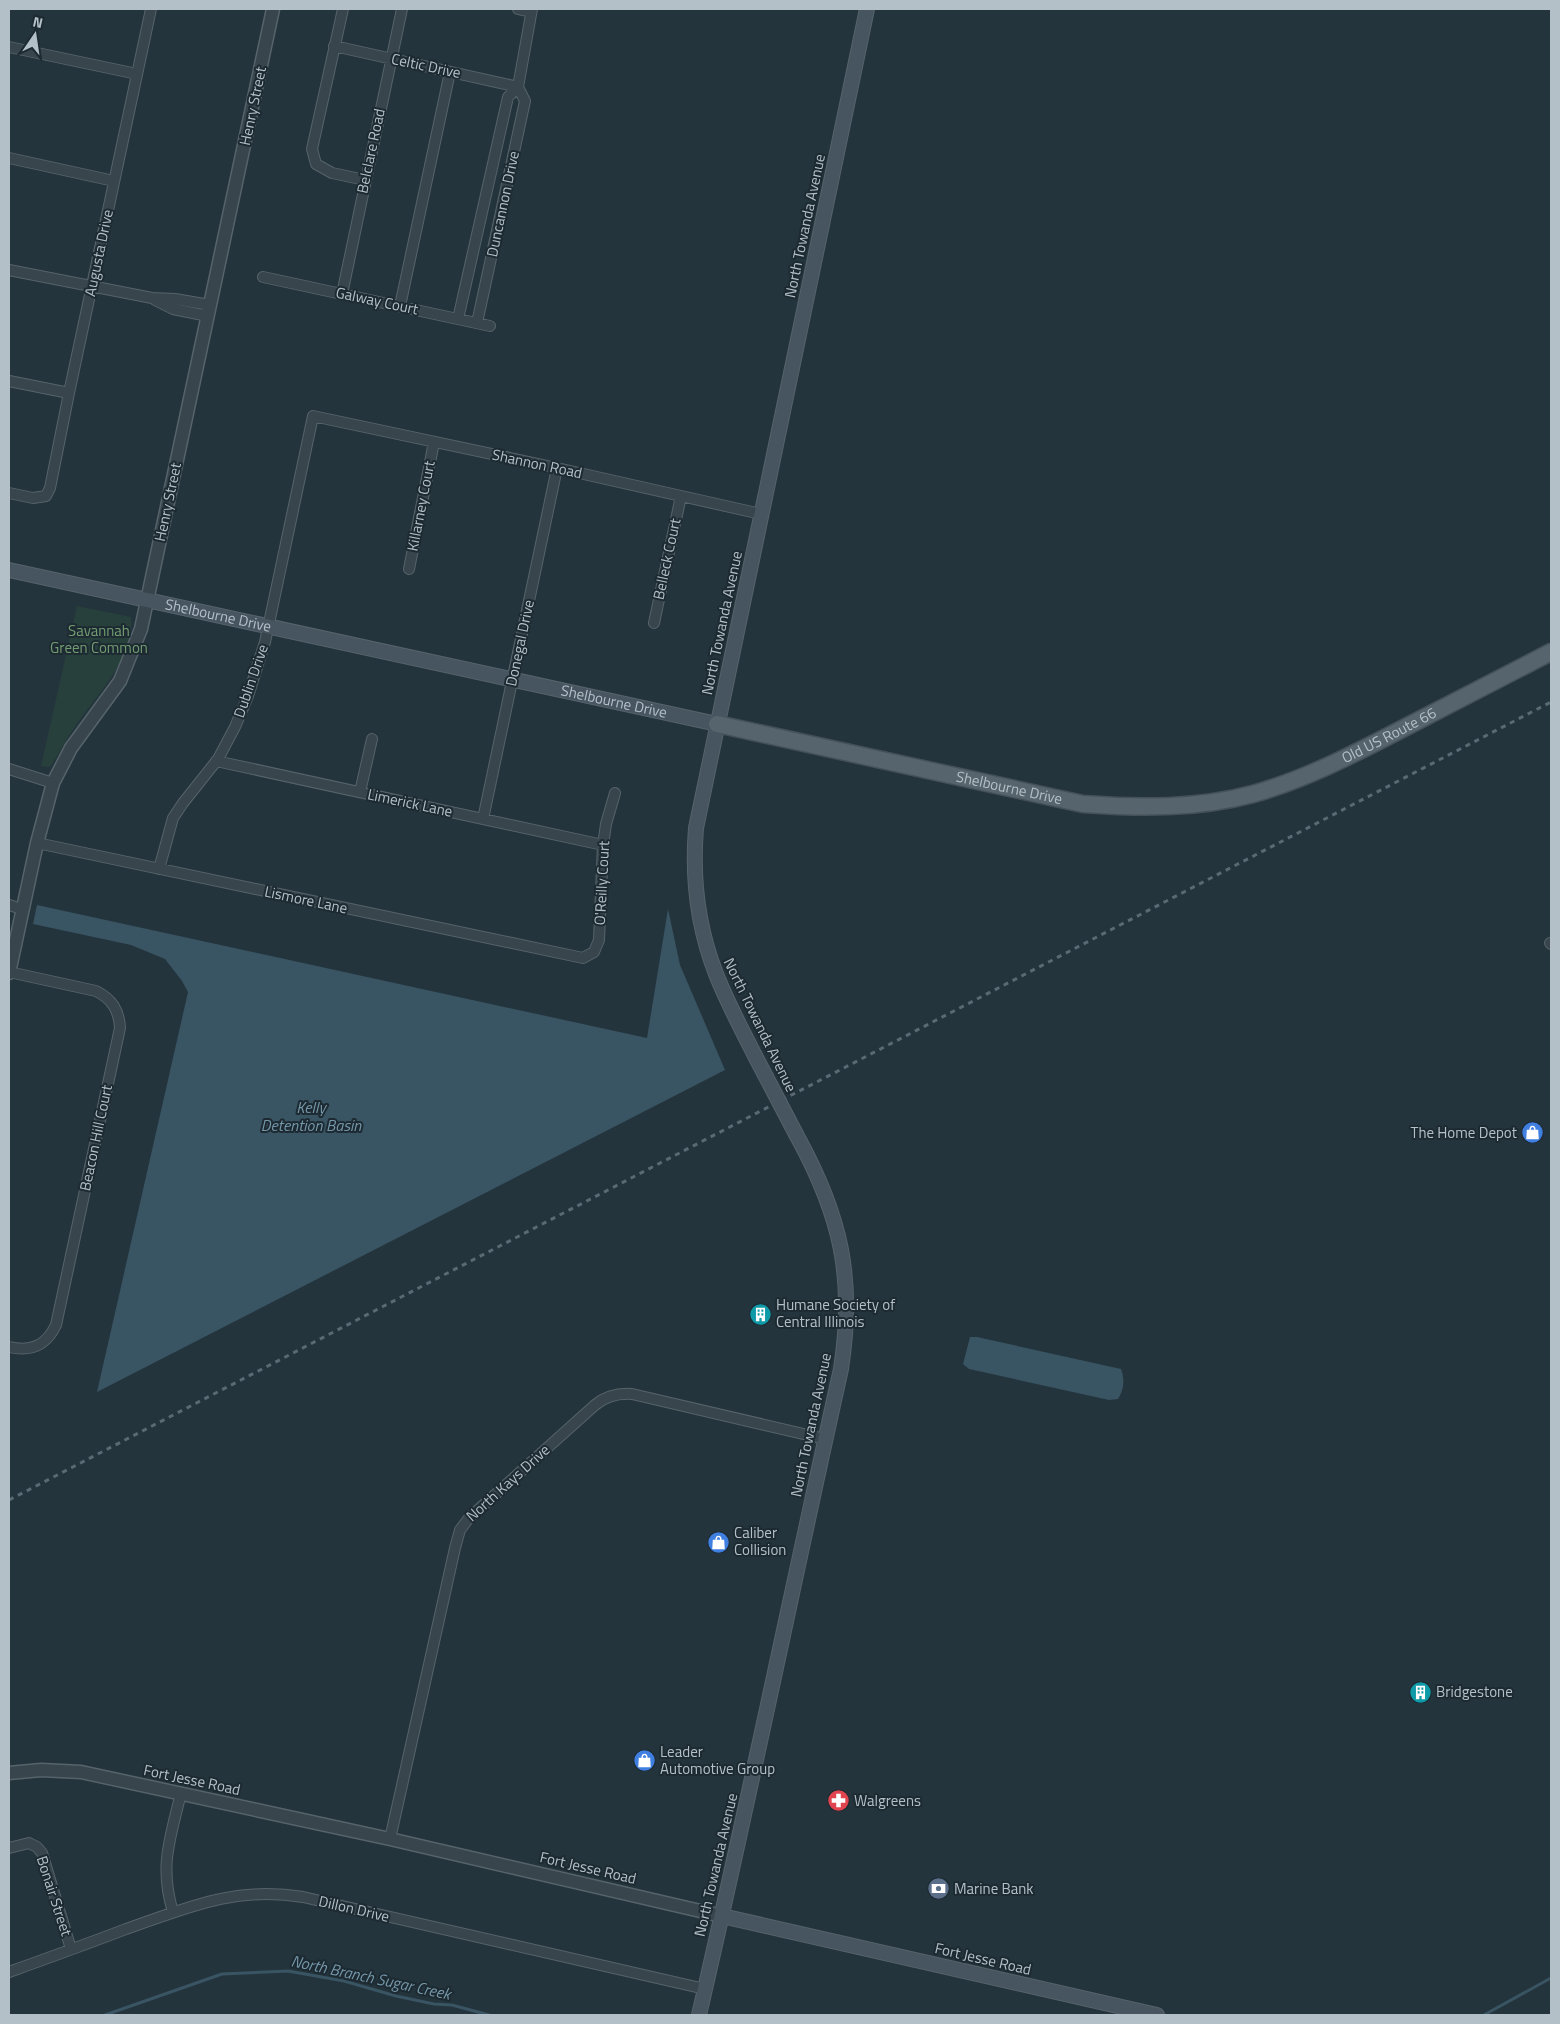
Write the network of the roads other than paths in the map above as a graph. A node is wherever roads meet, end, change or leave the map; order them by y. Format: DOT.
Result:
graph roads {
  1 [pos="151,9"];
  2 [pos="273,9"];
  3 [pos="343,9"];
  4 [pos="402,9"];
  5 [pos="518,9"];
  6 [pos="867,9"];
  7 [pos="532,10"];
  8 [pos="334,46"];
  9 [pos="9,47"];
  10 [pos="391,59"];
  11 [pos="450,72"];
  12 [pos="137,74"];
  13 [pos="518,87"];
  14 [pos="9,158"];
  15 [pos="366,180"];
  16 [pos="114,181"];
  17 [pos="9,270"];
  18 [pos="264,277"];
  19 [pos="92,286"];
  20 [pos="342,294"];
  21 [pos="400,306"];
  22 [pos="209,311"];
  23 [pos="458,318"];
  24 [pos="478,323"];
  25 [pos="490,326"];
  26 [pos="9,381"];
  27 [pos="68,394"];
  28 [pos="313,416"];
  29 [pos="434,442"];
  30 [pos="557,468"];
  31 [pos="9,493"];
  32 [pos="681,496"];
  33 [pos="761,514"];
  34 [pos="409,569"];
  35 [pos="9,570"];
  36 [pos="148,600"];
  37 [pos="654,622"];
  38 [pos="268,627"];
  39 [pos="1551,652"];
  40 [pos="512,680"];
  41 [pos="717,724"];
  42 [pos="372,739"];
  43 [pos="216,762"];
  44 [pos="9,769"];
  45 [pos="53,782"];
  46 [pos="360,792"];
  47 [pos="615,793"];
  48 [pos="1220,801"];
  49 [pos="483,819"];
  50 [pos="37,843"];
  51 [pos="603,845"];
  52 [pos="159,869"];
  53 [pos="9,905"];
  54 [pos="22,909"];
  55 [pos="576,958"];
  56 [pos="9,973"];
  57 [pos="9,1347"];
  58 [pos="825,1439"];
  59 [pos="9,1774"];
  60 [pos="181,1793"];
  61 [pos="390,1839"];
  62 [pos="9,1848"];
  63 [pos="173,1912"];
  64 [pos="722,1916"];
  65 [pos="71,1950"];
  66 [pos="9,1972"];
  67 [pos="705,1989"];
  68 [pos="699,2015"];
  69 [pos="1157,2015"];
  1 -- 12 [label="street, Augusta Drive"];
  2 -- 22 [label="street, Henry Street"];
  3 -- 8 [label="street"];
  4 -- 10 [label="street, Belclare Road"];
  5 -- 7 [label="street"];
  6 -- 33 [label="main road, North Towanda Avenue"];
  7 -- 13 [label="street, Duncannon Drive"];
  8 -- 10 [label="street, Celtic Drive"];
  8 -- 15 [label="street"];
  9 -- 12 [label="street"];
  10 -- 11 [label="street, Celtic Drive"];
  10 -- 15 [label="street, Belclare Road"];
  11 -- 13 [label="street, Celtic Drive"];
  11 -- 21 [label="street"];
  12 -- 16 [label="street, Augusta Drive"];
  13 -- 23 [label="street, Duncannon Drive"];
  13 -- 24 [label="street, Duncannon Drive"];
  14 -- 16 [label="street"];
  15 -- 20 [label="street, Belclare Road"];
  16 -- 19 [label="street, Augusta Drive"];
  17 -- 19 [label="street"];
  18 -- 20 [label="street, Galway Court"];
  19 -- 22 [label="street"];
  19 -- 27 [label="street, Augusta Drive"];
  20 -- 21 [label="street, Galway Court"];
  21 -- 23 [label="street, Galway Court"];
  22 -- 36 [label="street, Henry Street"];
  23 -- 24 [label="street, Galway Court"];
  24 -- 25 [label="street, Galway Court"];
  26 -- 27 [label="street"];
  27 -- 31 [label="street, Augusta Drive"];
  28 -- 29 [label="street, Shannon Road"];
  28 -- 38 [label="street, Dublin Drive"];
  29 -- 30 [label="street, Shannon Road"];
  29 -- 34 [label="street, Killarney Court"];
  30 -- 32 [label="street, Shannon Road"];
  30 -- 40 [label="street, Donegal Drive"];
  32 -- 33 [label="street, Shannon Road"];
  32 -- 37 [label="street, Belleck Court"];
  33 -- 41 [label="main road, North Towanda Avenue"];
  35 -- 36 [label="main road, Shelbourne Drive"];
  36 -- 38 [label="main road, Shelbourne Drive"];
  36 -- 45 [label="street, Henry Street"];
  38 -- 40 [label="main road, Shelbourne Drive"];
  38 -- 43 [label="street, Dublin Drive"];
  39 -- 48 [label="main road, Old US Route 66"];
  40 -- 41 [label="main road, Shelbourne Drive"];
  40 -- 49 [label="street, Donegal Drive"];
  41 -- 48 [label="main road, Shelbourne Drive"];
  41 -- 58 [label="main road, North Towanda Avenue, bridge"];
  42 -- 46 [label="street"];
  43 -- 46 [label="street, Limerick Lane"];
  43 -- 52 [label="street, Dublin Drive"];
  44 -- 45 [label="street"];
  45 -- 50 [label="street, Henry Street"];
  46 -- 49 [label="street, Limerick Lane"];
  47 -- 51 [label="street, O'Reilly Court"];
  49 -- 51 [label="street, Limerick Lane"];
  50 -- 52 [label="street, Lismore Lane"];
  50 -- 54 [label="street, Henry Street"];
  51 -- 55 [label="street, O'Reilly Court"];
  52 -- 55 [label="street, Lismore Lane"];
  53 -- 54 [label="street"];
  54 -- 56 [label="street, Henry Street"];
  56 -- 57 [label="street, Beacon Hill Court"];
  58 -- 61 [label="street, North Kays Drive"];
  58 -- 64 [label="main road, North Towanda Avenue"];
  59 -- 60 [label="street, Fort Jesse Road"];
  60 -- 61 [label="street, Fort Jesse Road"];
  60 -- 63 [label="street"];
  61 -- 64 [label="street, Fort Jesse Road"];
  62 -- 65 [label="street, Bonair Street"];
  63 -- 65 [label="street, Dillon Drive"];
  63 -- 67 [label="street, Dillon Drive"];
  64 -- 67 [label="main road, North Towanda Avenue"];
  64 -- 69 [label="main road, Fort Jesse Road"];
  65 -- 66 [label="street, Dillon Drive"];
  67 -- 68 [label="main road, North Towanda Avenue"];
}
